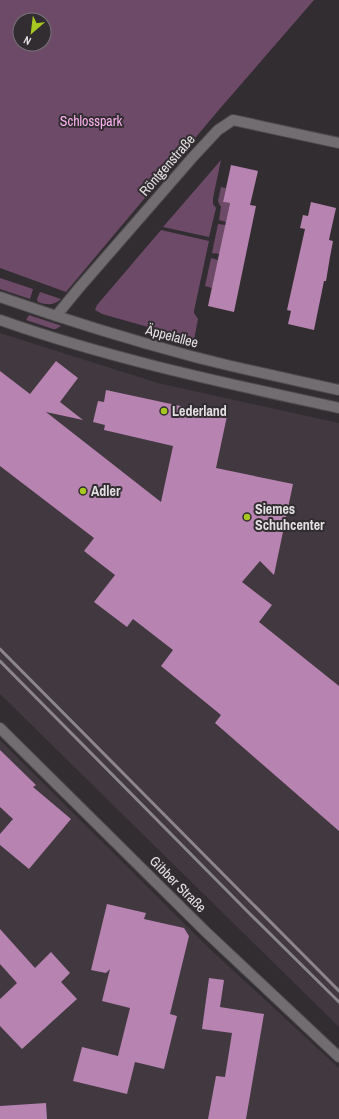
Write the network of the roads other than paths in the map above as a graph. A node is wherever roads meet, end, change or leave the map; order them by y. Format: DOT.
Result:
graph roads {
  1 [pos="339,143"];
  2 [pos="0,297"];
  3 [pos="56,316"];
  4 [pos="0,320"];
  5 [pos="339,390"];
  6 [pos="339,408"];
  7 [pos="0,728"];
  8 [pos="339,1057"];
  1 -- 3 [label="street, Röntgenstraße"];
  2 -- 3 [label="street, Äppelallee"];
  3 -- 5 [label="street, Äppelallee"];
  4 -- 6 [label="street"];
  7 -- 8 [label="street, Gibber Straße"];
}
